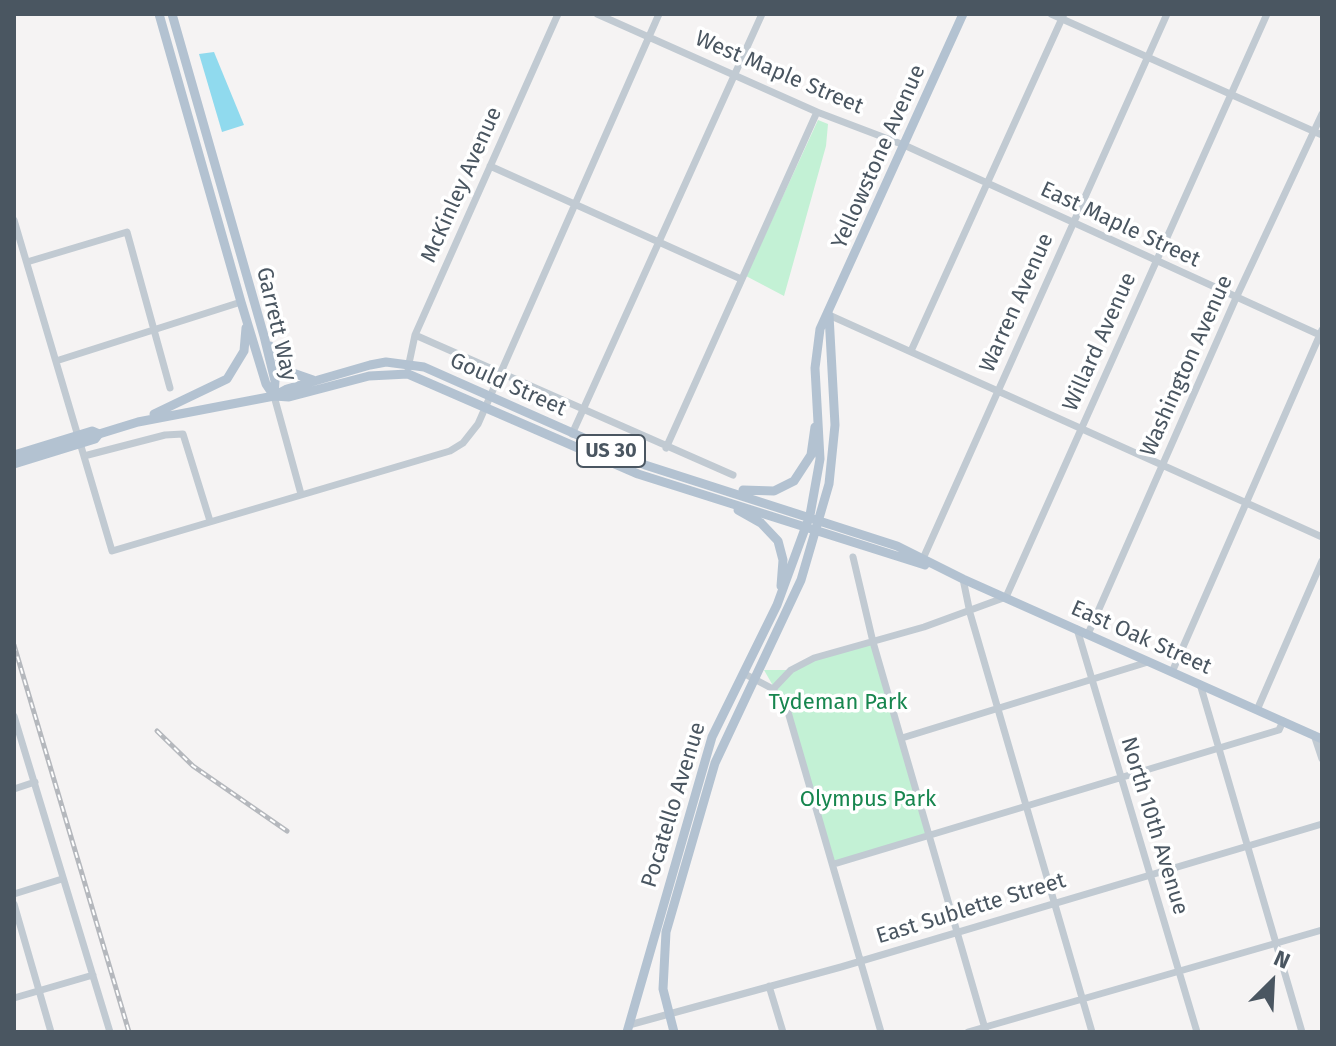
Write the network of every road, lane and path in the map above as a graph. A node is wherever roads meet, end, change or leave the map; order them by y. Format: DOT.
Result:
graph roads {
  1 [pos="159,14"];
  2 [pos="172,14"];
  3 [pos="558,14"];
  4 [pos="597,14"];
  5 [pos="659,14"];
  6 [pos="762,14"];
  7 [pos="963,14"];
  8 [pos="1051,14"];
  9 [pos="1167,14"];
  10 [pos="1267,14"];
  11 [pos="1063,16"];
  12 [pos="649,37"];
  13 [pos="1148,56"];
  14 [pos="735,75"];
  15 [pos="1232,94"];
  16 [pos="817,112"];
  17 [pos="1322,114"];
  18 [pos="1318,133"];
  19 [pos="904,145"];
  20 [pos="490,166"];
  21 [pos="988,183"];
  22 [pos="573,204"];
  23 [pos="14,220"];
  24 [pos="1072,224"];
  25 [pos="659,242"];
  26 [pos="27,262"];
  27 [pos="1155,262"];
  28 [pos="741,279"];
  29 [pos="1236,298"];
  30 [pos="241,302"];
  31 [pos="829,315"];
  32 [pos="247,321"];
  33 [pos="155,329"];
  34 [pos="1321,334"];
  35 [pos="415,335"];
  36 [pos="264,336"];
  37 [pos="911,351"];
  38 [pos="56,361"];
  39 [pos="408,369"];
  40 [pos="498,373"];
  41 [pos="316,381"];
  42 [pos="170,388"];
  43 [pos="997,392"];
  44 [pos="274,396"];
  45 [pos="488,401"];
  46 [pos="818,408"];
  47 [pos="583,411"];
  48 [pos="138,422"];
  49 [pos="1080,429"];
  50 [pos="99,434"];
  51 [pos="572,434"];
  52 [pos="666,448"];
  53 [pos="14,455"];
  54 [pos="84,456"];
  55 [pos="14,464"];
  56 [pos="1162,467"];
  57 [pos="733,475"];
  58 [pos="698,482"];
  59 [pos="301,494"];
  60 [pos="713,498"];
  61 [pos="1246,503"];
  62 [pos="815,517"];
  63 [pos="210,521"];
  64 [pos="812,528"];
  65 [pos="1322,537"];
  66 [pos="853,557"];
  67 [pos="922,561"];
  68 [pos="1322,561"];
  69 [pos="963,579"];
  70 [pos="1006,597"];
  71 [pos="777,605"];
  72 [pos="970,613"];
  73 [pos="1077,629"];
  74 [pos="1088,634"];
  75 [pos="873,642"];
  76 [pos="1149,662"];
  77 [pos="1172,672"];
  78 [pos="748,676"];
  79 [pos="1092,679"];
  80 [pos="1200,684"];
  81 [pos="773,689"];
  82 [pos="998,709"];
  83 [pos="1257,710"];
  84 [pos="14,716"];
  85 [pos="1283,721"];
  86 [pos="1318,737"];
  87 [pos="902,738"];
  88 [pos="1218,748"];
  89 [pos="1322,759"];
  90 [pos="1121,777"];
  91 [pos="35,782"];
  92 [pos="14,789"];
  93 [pos="1026,806"];
  94 [pos="1322,824"];
  95 [pos="931,835"];
  96 [pos="1247,846"];
  97 [pos="834,864"];
  98 [pos="1150,874"];
  99 [pos="62,879"];
  100 [pos="14,894"];
  101 [pos="1054,903"];
  102 [pos="14,904"];
  103 [pos="1322,930"];
  104 [pos="958,931"];
  105 [pos="1276,943"];
  106 [pos="860,961"];
  107 [pos="1179,971"];
  108 [pos="93,975"];
  109 [pos="769,986"];
  110 [pos="39,991"];
  111 [pos="14,998"];
  112 [pos="1083,1000"];
  113 [pos="669,1014"];
  114 [pos="628,1028"];
  115 [pos="986,1030"];
  116 [pos="51,1032"];
  117 [pos="110,1032"];
  118 [pos="674,1032"];
  119 [pos="783,1032"];
  120 [pos="881,1032"];
  121 [pos="968,1032"];
  122 [pos="1092,1032"];
  123 [pos="1197,1032"];
  124 [pos="1302,1032"];
  1 -- 30 [label="main road, Garrett Way"];
  2 -- 36 [label="main road, Garrett Way"];
  3 -- 20 [label="street, McKinley Avenue"];
  4 -- 12 [label="street, West Maple Street"];
  5 -- 12 [label="street"];
  6 -- 14 [label="street"];
  7 -- 19 [label="main road, Yellowstone Avenue"];
  8 -- 11 [label="street"];
  9 -- 13 [label="street, Warren Avenue"];
  10 -- 15 [label="street, Willard Avenue"];
  11 -- 13 [label="street"];
  11 -- 21 [label="street"];
  12 -- 14 [label="street, West Maple Street"];
  12 -- 22 [label="street"];
  13 -- 15 [label="street"];
  13 -- 24 [label="street, Warren Avenue"];
  14 -- 16 [label="street, West Maple Street"];
  14 -- 25 [label="street"];
  15 -- 18 [label="street"];
  15 -- 27 [label="street, Willard Avenue"];
  16 -- 19 [label="street, West Maple Street"];
  16 -- 28 [label="street"];
  17 -- 18 [label="street, Washington Avenue"];
  18 -- 29 [label="street, Washington Avenue"];
  19 -- 21 [label="street, East Maple Street"];
  19 -- 31 [label="main road, Yellowstone Avenue"];
  20 -- 22 [label="street"];
  20 -- 35 [label="street, McKinley Avenue"];
  21 -- 24 [label="street, East Maple Street"];
  21 -- 37 [label="street"];
  22 -- 25 [label="street"];
  22 -- 40 [label="street"];
  23 -- 26 [label="street"];
  24 -- 27 [label="street, East Maple Street"];
  24 -- 43 [label="street, Warren Avenue"];
  25 -- 28 [label="street"];
  25 -- 47 [label="street"];
  26 -- 33 [label="street"];
  26 -- 38 [label="street"];
  27 -- 29 [label="street, East Maple Street"];
  27 -- 49 [label="street, Willard Avenue"];
  28 -- 52 [label="street"];
  29 -- 34 [label="street, East Maple Street"];
  29 -- 56 [label="street, Washington Avenue"];
  30 -- 32 [label="main road, Garrett Way"];
  30 -- 33 [label="street"];
  31 -- 37 [label="street"];
  31 -- 46 [label="main road, Yellowstone Avenue"];
  31 -- 62 [label="main road, Yellowstone Avenue"];
  32 -- 44 [label="main road, Garrett Way"];
  32 -- 48 [label="main road"];
  33 -- 38 [label="street"];
  33 -- 42 [label="street"];
  34 -- 61 [label="street"];
  35 -- 39 [label="street, McKinley Avenue"];
  35 -- 40 [label="street"];
  36 -- 41 [label="main road"];
  36 -- 44 [label="main road, Garrett Way"];
  37 -- 43 [label="street"];
  38 -- 54 [label="street"];
  39 -- 41 [label="main road, US 30"];
  39 -- 44 [label="main road, US 30"];
  39 -- 45 [label="main road, Gould Street / US 30"];
  40 -- 45 [label="street"];
  40 -- 47 [label="street"];
  41 -- 44 [label="main road"];
  43 -- 49 [label="street"];
  43 -- 67 [label="street, Warren Avenue"];
  44 -- 48 [label="main road"];
  44 -- 59 [label="street"];
  45 -- 51 [label="main road, Gould Street / US 30"];
  45 -- 59 [label="street"];
  45 -- 60 [label="main road, Gould Street / US 30"];
  46 -- 58 [label="main road"];
  46 -- 62 [label="main road, Yellowstone Avenue"];
  47 -- 51 [label="street"];
  47 -- 52 [label="street"];
  48 -- 50 [label="main road"];
  49 -- 56 [label="street"];
  49 -- 70 [label="street, Willard Avenue"];
  50 -- 53 [label="main road, bridge"];
  50 -- 55 [label="main road, bridge"];
  51 -- 58 [label="main road, Gould Street / US 30"];
  52 -- 57 [label="street"];
  54 -- 63 [label="street"];
  54 -- 63 [label="street"];
  56 -- 61 [label="street"];
  56 -- 74 [label="street, Washington Avenue"];
  58 -- 62 [label="main road, Gould Street / US 30"];
  59 -- 63 [label="street"];
  60 -- 64 [label="main road, Gould Street"];
  60 -- 71 [label="main road, US 30"];
  61 -- 65 [label="street"];
  61 -- 77 [label="street"];
  62 -- 64 [label="main road, Pocatello Avenue"];
  62 -- 67 [label="main road, East Oak Street"];
  64 -- 67 [label="main road, East Oak Street"];
  64 -- 71 [label="main road, Pocatello Avenue"];
  64 -- 78 [label="main road, Pocatello Avenue"];
  66 -- 75 [label="street"];
  67 -- 69 [label="main road, East Oak Street"];
  68 -- 83 [label="street"];
  69 -- 70 [label="main road, East Oak Street"];
  69 -- 72 [label="street"];
  70 -- 72 [label="street"];
  70 -- 73 [label="main road, East Oak Street"];
  71 -- 78 [label="main road, Pocatello Avenue"];
  72 -- 75 [label="street"];
  72 -- 82 [label="street"];
  73 -- 74 [label="main road, East Oak Street"];
  73 -- 79 [label="street, North 10th Avenue"];
  74 -- 76 [label="main road, East Oak Street"];
  75 -- 81 [label="street"];
  75 -- 87 [label="street"];
  76 -- 77 [label="main road, East Oak Street"];
  76 -- 79 [label="street"];
  77 -- 80 [label="main road, East Oak Street"];
  78 -- 81 [label="street"];
  78 -- 113 [label="main road, Pocatello Avenue"];
  78 -- 114 [label="main road, Pocatello Avenue"];
  79 -- 82 [label="street"];
  79 -- 90 [label="street, North 10th Avenue"];
  80 -- 83 [label="main road, East Oak Street"];
  80 -- 88 [label="street"];
  81 -- 97 [label="street"];
  82 -- 87 [label="street"];
  82 -- 93 [label="street"];
  83 -- 85 [label="main road, East Oak Street"];
  84 -- 91 [label="street"];
  85 -- 86 [label="main road, East Oak Street"];
  85 -- 88 [label="street"];
  86 -- 89 [label="street"];
  87 -- 95 [label="street"];
  88 -- 90 [label="street"];
  88 -- 96 [label="street"];
  90 -- 93 [label="street"];
  90 -- 98 [label="street, North 10th Avenue"];
  91 -- 92 [label="street"];
  91 -- 99 [label="street"];
  93 -- 95 [label="street"];
  93 -- 101 [label="street"];
  94 -- 96 [label="street, East Sublette Street"];
  95 -- 97 [label="street"];
  95 -- 104 [label="street"];
  96 -- 98 [label="street, East Sublette Street"];
  96 -- 105 [label="street"];
  97 -- 106 [label="street"];
  98 -- 101 [label="street, East Sublette Street"];
  98 -- 107 [label="street, North 10th Avenue"];
  99 -- 100 [label="street"];
  99 -- 108 [label="street"];
  101 -- 104 [label="street, East Sublette Street"];
  101 -- 112 [label="street"];
  102 -- 110 [label="street"];
  103 -- 105 [label="street"];
  104 -- 106 [label="street, East Sublette Street"];
  104 -- 115 [label="street"];
  105 -- 107 [label="street"];
  105 -- 124 [label="street"];
  106 -- 109 [label="street, East Sublette Street"];
  106 -- 120 [label="street"];
  107 -- 112 [label="street"];
  107 -- 123 [label="street, North 10th Avenue"];
  108 -- 110 [label="street"];
  108 -- 117 [label="street"];
  109 -- 113 [label="street, East Sublette Street"];
  109 -- 119 [label="street"];
  110 -- 111 [label="street"];
  110 -- 116 [label="street"];
  112 -- 115 [label="street"];
  112 -- 122 [label="street"];
  113 -- 114 [label="street, East Sublette Street"];
  113 -- 118 [label="main road, Pocatello Avenue"];
  115 -- 121 [label="street"];
}
